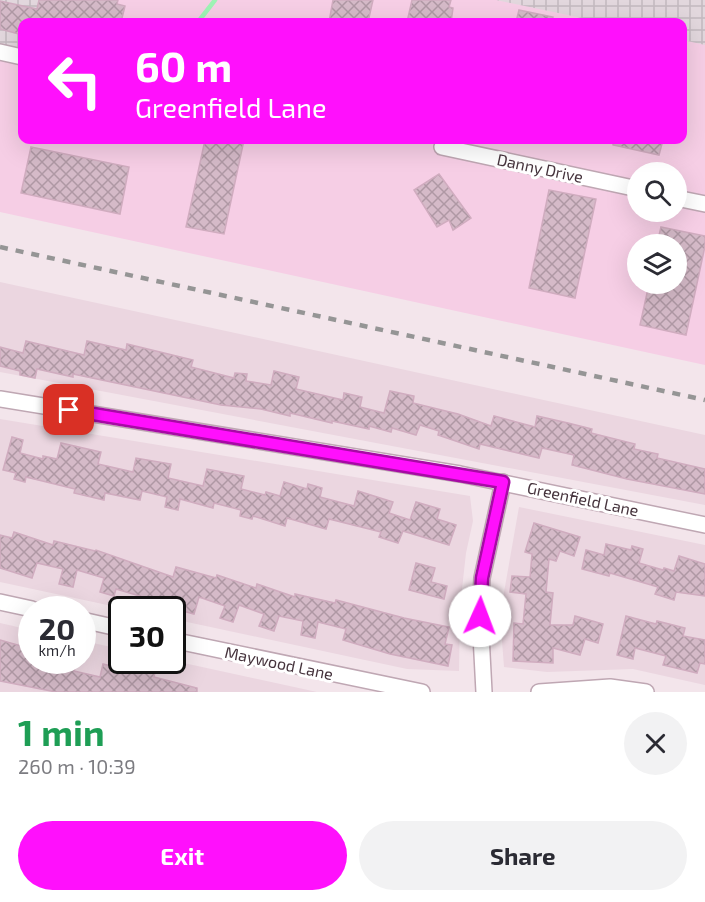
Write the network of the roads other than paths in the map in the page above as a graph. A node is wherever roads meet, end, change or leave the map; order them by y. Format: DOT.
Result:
graph roads {
  1 [pos="0,52"];
  2 [pos="18,56"];
  3 [pos="442,147"];
  4 [pos="627,187"];
  5 [pos="687,200"];
  6 [pos="705,204"];
  7 [pos="0,399"];
  8 [pos="503,482"];
  9 [pos="705,525"];
  10 [pos="0,602"];
  11 [pos="18,606"];
  12 [pos="186,643"];
  13 [pos="422,692"];
  14 [pos="484,692"];
  15 [pos="539,692"];
  16 [pos="646,692"];
  1 -- 2 [label="street"];
  3 -- 4 [label="street, Danny Drive"];
  5 -- 6 [label="street"];
  7 -- 8 [label="street, Greenfield Lane"];
  8 -- 9 [label="street, Greenfield Lane"];
  8 -- 14 [label="street"];
  10 -- 11 [label="street"];
  12 -- 13 [label="street, Maywood Lane"];
  15 -- 16 [label="street"];
}
